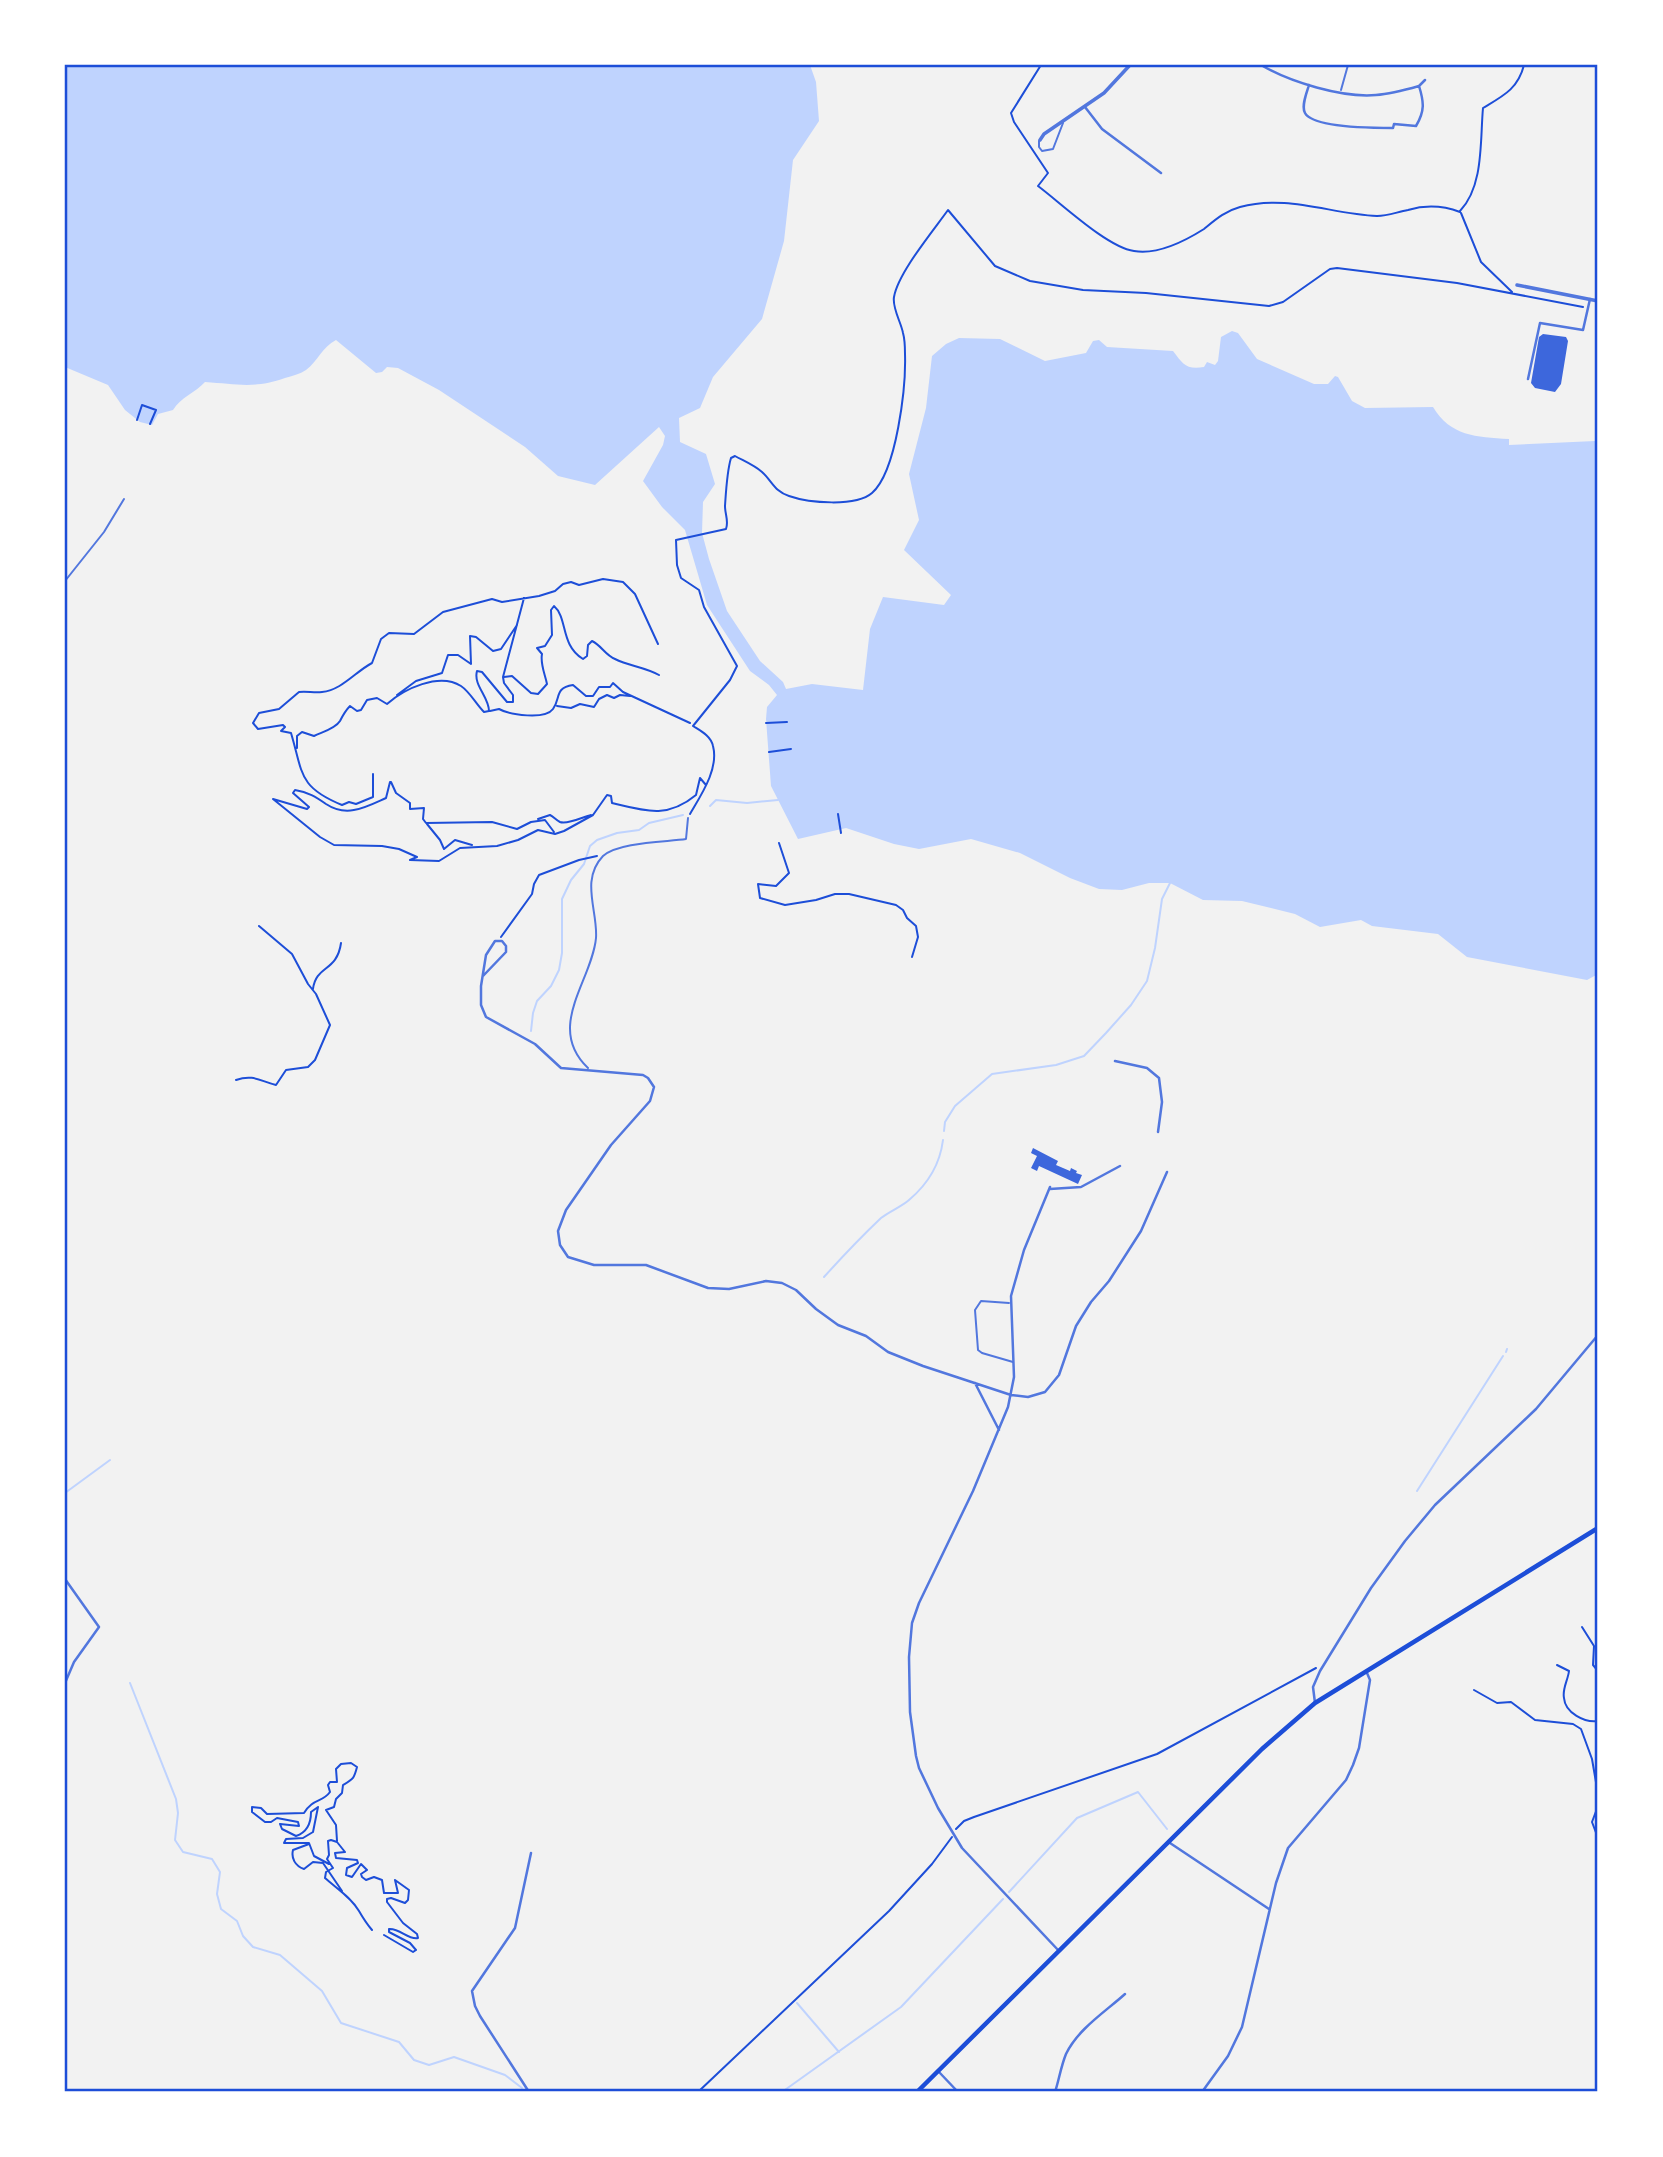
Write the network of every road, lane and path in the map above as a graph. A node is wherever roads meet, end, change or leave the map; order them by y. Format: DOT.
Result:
graph roads {
  1 [pos="1041,65"];
  2 [pos="1130,65"];
  3 [pos="1261,65"];
  4 [pos="1348,65"];
  5 [pos="1524,65"];
  6 [pos="1425,80"];
  7 [pos="1309,85"];
  8 [pos="1419,86"];
  9 [pos="1341,92"];
  10 [pos="1085,107"];
  11 [pos="1063,121"];
  12 [pos="1040,140"];
  13 [pos="1161,173"];
  14 [pos="1460,212"];
  15 [pos="1517,285"];
  16 [pos="1513,293"];
  17 [pos="1590,299"];
  18 [pos="1598,301"];
  19 [pos="1588,308"];
  20 [pos="1528,379"];
  21 [pos="137,420"];
  22 [pos="150,424"];
  23 [pos="124,499"];
  24 [pos="65,581"];
  25 [pos="525,597"];
  26 [pos="519,622"];
  27 [pos="658,644"];
  28 [pos="659,676"];
  29 [pos="503,677"];
  30 [pos="634,697"];
  31 [pos="394,698"];
  32 [pos="556,706"];
  33 [pos="489,711"];
  34 [pos="787,722"];
  35 [pos="690,723"];
  36 [pos="766,723"];
  37 [pos="792,749"];
  38 [pos="769,752"];
  39 [pos="297,753"];
  40 [pos="373,774"];
  41 [pos="706,786"];
  42 [pos="690,813"];
  43 [pos="838,814"];
  44 [pos="593,815"];
  45 [pos="688,818"];
  46 [pos="531,822"];
  47 [pos="426,823"];
  48 [pos="841,833"];
  49 [pos="555,834"];
  50 [pos="779,843"];
  51 [pos="473,846"];
  52 [pos="605,855"];
  53 [pos="259,926"];
  54 [pos="499,940"];
  55 [pos="341,943"];
  56 [pos="912,957"];
  57 [pos="483,976"];
  58 [pos="312,990"];
  59 [pos="1115,1061"];
  60 [pos="588,1068"];
  61 [pos="236,1080"];
  62 [pos="1158,1132"];
  63 [pos="1120,1166"];
  64 [pos="1167,1172"];
  65 [pos="1010,1303"];
  66 [pos="1598,1335"];
  67 [pos="1014,1362"];
  68 [pos="975,1383"];
  69 [pos="1011,1395"];
  70 [pos="999,1431"];
  71 [pos="1598,1528"];
  72 [pos="65,1579"];
  73 [pos="1583,1627"];
  74 [pos="1557,1665"];
  75 [pos="1320,1671"];
  76 [pos="1598,1671"];
  77 [pos="1366,1672"];
  78 [pos="65,1683"];
  79 [pos="1474,1690"];
  80 [pos="1315,1703"];
  81 [pos="1598,1721"];
  82 [pos="1598,1794"];
  83 [pos="1598,1806"];
  84 [pos="953,1835"];
  85 [pos="337,1842"];
  86 [pos="1169,1842"];
  87 [pos="309,1843"];
  88 [pos="531,1853"];
  89 [pos="332,1865"];
  90 [pos="1598,1868"];
  91 [pos="328,1870"];
  92 [pos="348,1898"];
  93 [pos="1269,1909"];
  94 [pos="372,1930"];
  95 [pos="384,1935"];
  96 [pos="1059,1951"];
  97 [pos="1125,1994"];
  98 [pos="939,2072"];
  99 [pos="529,2092"];
  100 [pos="698,2092"];
  101 [pos="917,2092"];
  102 [pos="958,2092"];
  103 [pos="1055,2092"];
  104 [pos="1202,2092"];
  1 -- 14 [label="path"];
  2 -- 10 [label="street"];
  3 -- 7 [label="street"];
  4 -- 9 [label="lane"];
  5 -- 14 [label="path"];
  6 -- 8 [label="street"];
  7 -- 8 [label="street"];
  7 -- 9 [label="street"];
  8 -- 9 [label="street"];
  10 -- 11 [label="street"];
  10 -- 13 [label="street"];
  11 -- 12 [label="street"];
  11 -- 12 [label="lane"];
  14 -- 16 [label="path"];
  15 -- 17 [label="street"];
  16 -- 19 [label="path"];
  16 -- 41 [label="path"];
  17 -- 18 [label="street"];
  17 -- 19 [label="street"];
  19 -- 20 [label="street"];
  21 -- 22 [label="path"];
  23 -- 24 [label="lane"];
  25 -- 26 [label="path"];
  25 -- 27 [label="path"];
  25 -- 39 [label="path"];
  26 -- 29 [label="path"];
  26 -- 31 [label="path"];
  28 -- 29 [label="path"];
  29 -- 33 [label="path"];
  30 -- 32 [label="path"];
  30 -- 32 [label="path"];
  30 -- 35 [label="path"];
  31 -- 33 [label="path"];
  31 -- 39 [label="path"];
  32 -- 33 [label="path"];
  34 -- 36 [label="path"];
  37 -- 38 [label="path"];
  39 -- 40 [label="path"];
  41 -- 42 [label="path"];
  41 -- 44 [label="path"];
  43 -- 48 [label="path"];
  44 -- 46 [label="path"];
  44 -- 49 [label="path"];
  45 -- 52 [label="lane"];
  46 -- 47 [label="path"];
  46 -- 49 [label="path"];
  47 -- 51 [label="path"];
  47 -- 51 [label="path"];
  49 -- 51 [label="path"];
  50 -- 56 [label="path"];
  52 -- 54 [label="path"];
  52 -- 60 [label="lane"];
  53 -- 58 [label="path"];
  54 -- 57 [label="street"];
  54 -- 57 [label="street"];
  55 -- 58 [label="path"];
  57 -- 60 [label="street"];
  58 -- 61 [label="path"];
  59 -- 62 [label="street"];
  60 -- 68 [label="street"];
  63 -- 65 [label="street"];
  64 -- 69 [label="street"];
  65 -- 67 [label="street"];
  65 -- 67 [label="lane"];
  66 -- 75 [label="street"];
  67 -- 69 [label="street"];
  68 -- 69 [label="street"];
  68 -- 70 [label="street"];
  69 -- 70 [label="street"];
  70 -- 84 [label="street"];
  71 -- 77 [label="main road"];
  72 -- 78 [label="street"];
  73 -- 76 [label="path"];
  74 -- 81 [label="path"];
  75 -- 80 [label="street"];
  75 -- 84 [label="path"];
  77 -- 80 [label="main road"];
  77 -- 93 [label="street"];
  79 -- 82 [label="path"];
  80 -- 86 [label="main road"];
  83 -- 90 [label="path"];
  84 -- 96 [label="street"];
  84 -- 100 [label="path"];
  85 -- 87 [label="path"];
  85 -- 89 [label="path"];
  85 -- 95 [label="path"];
  86 -- 93 [label="street"];
  86 -- 96 [label="main road"];
  87 -- 89 [label="path"];
  87 -- 91 [label="path"];
  88 -- 99 [label="street"];
  89 -- 91 [label="path"];
  91 -- 92 [label="path"];
  91 -- 92 [label="path"];
  92 -- 94 [label="path"];
  93 -- 104 [label="street"];
  96 -- 98 [label="main road"];
  97 -- 103 [label="street"];
  98 -- 101 [label="main road"];
  98 -- 102 [label="street"];
}
